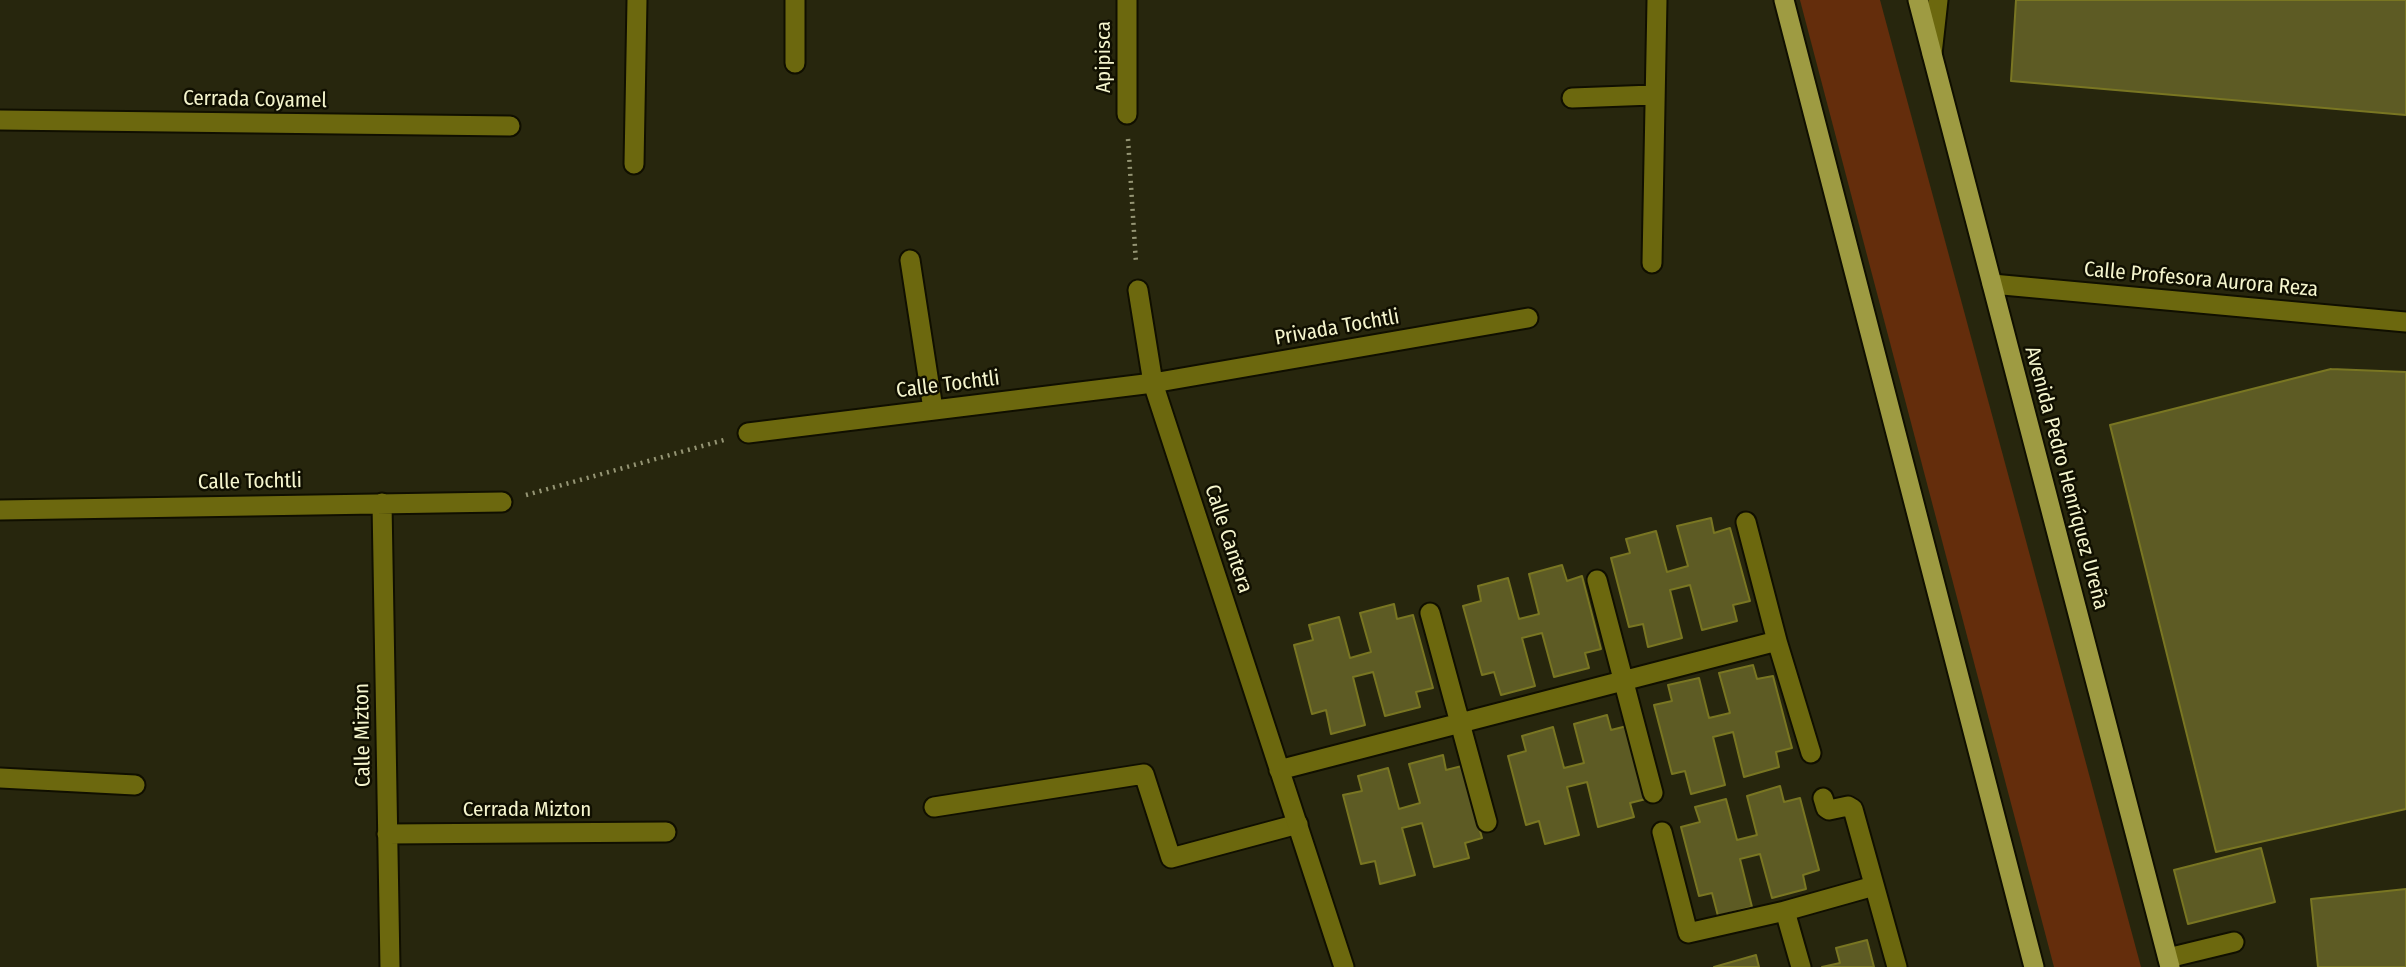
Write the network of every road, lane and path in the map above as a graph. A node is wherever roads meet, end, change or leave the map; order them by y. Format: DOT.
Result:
graph roads {
  1 [pos="637,0"];
  2 [pos="795,0"];
  3 [pos="1127,0"];
  4 [pos="1657,0"];
  5 [pos="1784,0"];
  6 [pos="1918,0"];
  7 [pos="1938,0"];
  8 [pos="1932,55"];
  9 [pos="795,63"];
  10 [pos="1653,95"];
  11 [pos="1572,98"];
  12 [pos="1127,114"];
  13 [pos="0,120"];
  14 [pos="510,126"];
  15 [pos="634,164"];
  16 [pos="911,260"];
  17 [pos="1652,263"];
  18 [pos="1992,284"];
  19 [pos="1138,290"];
  20 [pos="1528,318"];
  21 [pos="2406,322"];
  22 [pos="1153,383"];
  23 [pos="933,409"];
  24 [pos="748,433"];
  25 [pos="502,502"];
  26 [pos="382,503"];
  27 [pos="0,510"];
  28 [pos="1746,522"];
  29 [pos="1597,580"];
  30 [pos="1430,613"];
  31 [pos="1777,641"];
  32 [pos="1623,681"];
  33 [pos="1460,723"];
  34 [pos="1811,753"];
  35 [pos="1279,770"];
  36 [pos="0,778"];
  37 [pos="135,785"];
  38 [pos="1653,793"];
  39 [pos="1823,797"];
  40 [pos="934,807"];
  41 [pos="1488,822"];
  42 [pos="1298,824"];
  43 [pos="666,832"];
  44 [pos="1662,832"];
  45 [pos="387,834"];
  46 [pos="1874,886"];
  47 [pos="1785,911"];
  48 [pos="2234,942"];
  49 [pos="2167,964"];
  50 [pos="390,967"];
  51 [pos="1344,967"];
  52 [pos="1801,967"];
  53 [pos="1897,967"];
  54 [pos="2034,967"];
  1 -- 15 [label="street"];
  2 -- 9 [label="street"];
  3 -- 12 [label="street, Apipisca"];
  4 -- 10 [label="street"];
  5 -- 54 [label="main road"];
  6 -- 8 [label="main road, Avenida Pedro Henríquez Ureña"];
  7 -- 8 [label="street"];
  8 -- 18 [label="main road, Avenida Pedro Henríquez Ureña"];
  10 -- 11 [label="street"];
  10 -- 17 [label="street"];
  12 -- 19 [label="path"];
  13 -- 14 [label="street, Cerrada Coyamel"];
  16 -- 23 [label="street"];
  18 -- 21 [label="street, Calle Profesora Aurora Reza"];
  18 -- 49 [label="main road, Avenida Pedro Henríquez Ureña"];
  19 -- 22 [label="street, Calle Cantera"];
  20 -- 22 [label="street, Privada Tochtli"];
  22 -- 23 [label="street, Calle Tochtli"];
  22 -- 35 [label="street, Calle Cantera"];
  23 -- 24 [label="street, Calle Tochtli"];
  24 -- 25 [label="path"];
  25 -- 26 [label="street, Calle Tochtli"];
  26 -- 27 [label="street, Calle Tochtli"];
  26 -- 45 [label="street, Calle Mizton"];
  28 -- 31 [label="street"];
  29 -- 32 [label="street"];
  30 -- 33 [label="street"];
  31 -- 32 [label="street"];
  31 -- 34 [label="street"];
  32 -- 33 [label="street"];
  32 -- 38 [label="street"];
  33 -- 35 [label="street"];
  33 -- 41 [label="street"];
  35 -- 42 [label="street, Calle Cantera"];
  36 -- 37 [label="street"];
  39 -- 46 [label="street"];
  40 -- 42 [label="street"];
  42 -- 51 [label="street, Calle Cantera"];
  43 -- 45 [label="street, Cerrada Mizton"];
  44 -- 47 [label="street"];
  45 -- 50 [label="street, Calle Mizton"];
  46 -- 47 [label="street"];
  46 -- 53 [label="street"];
  47 -- 52 [label="street"];
  48 -- 49 [label="street"];
}
